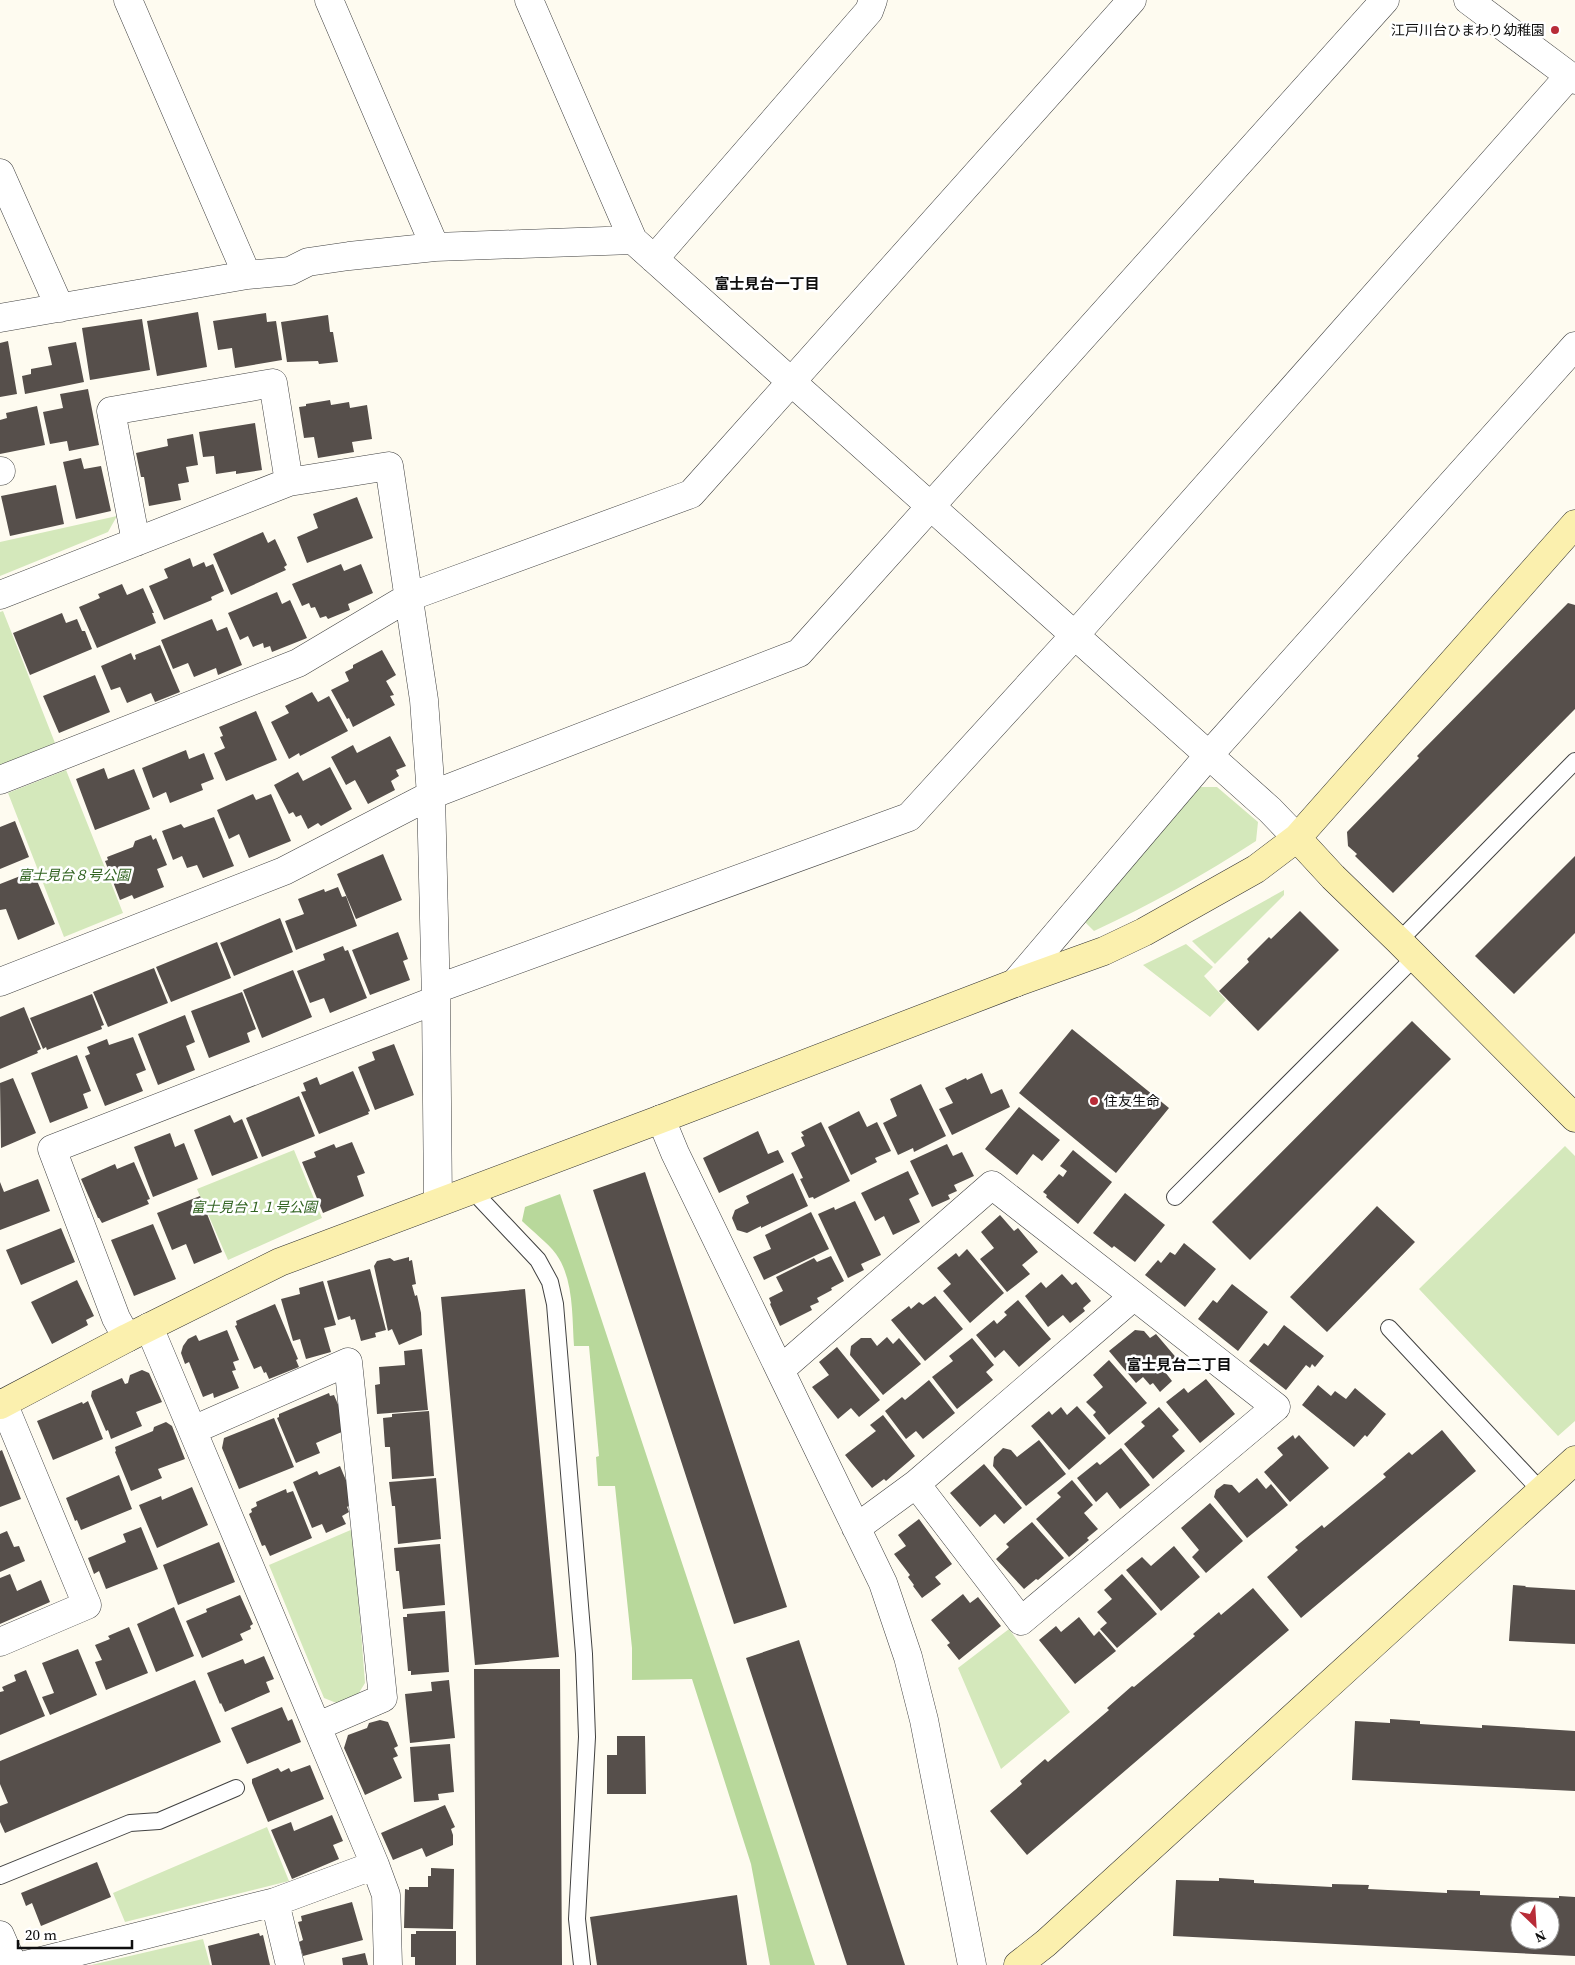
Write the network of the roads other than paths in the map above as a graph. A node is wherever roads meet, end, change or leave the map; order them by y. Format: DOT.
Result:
graph roads {
  1 [pos="128,0"];
  2 [pos="329,0"];
  3 [pos="529,0"];
  4 [pos="873,0"];
  5 [pos="1132,0"];
  6 [pos="1385,0"];
  7 [pos="1468,0"];
  8 [pos="1572,78"];
  9 [pos="0,173"];
  10 [pos="633,240"];
  11 [pos="435,248"];
  12 [pos="654,259"];
  13 [pos="248,276"];
  14 [pos="60,308"];
  15 [pos="0,318"];
  16 [pos="1575,346"];
  17 [pos="792,382"];
  18 [pos="289,482"];
  19 [pos="930,507"];
  20 [pos="1575,524"];
  21 [pos="136,542"];
  22 [pos="0,595"];
  23 [pos="409,597"];
  24 [pos="1074,636"];
  25 [pos="1208,756"];
  26 [pos="1575,762"];
  27 [pos="0,780"];
  28 [pos="430,795"];
  29 [pos="1297,838"];
  30 [pos="1407,949"];
  31 [pos="0,982"];
  32 [pos="1015,983"];
  33 [pos="436,995"];
  34 [pos="1575,1118"];
  35 [pos="661,1119"];
  36 [pos="472,1190"];
  37 [pos="1176,1198"];
  38 [pos="438,1202"];
  39 [pos="1133,1297"];
  40 [pos="1388,1328"];
  41 [pos="138,1332"];
  42 [pos="780,1370"];
  43 [pos="2,1404"];
  44 [pos="193,1430"];
  45 [pos="1575,1460"];
  46 [pos="916,1484"];
  47 [pos="1541,1491"];
  48 [pos="856,1528"];
  49 [pos="0,1642"];
  50 [pos="318,1726"];
  51 [pos="236,1788"];
  52 [pos="375,1865"];
  53 [pos="0,1876"];
  54 [pos="275,1902"];
  55 [pos="0,1935"];
  56 [pos="13,1965"];
  57 [pos="25,1965"];
  58 [pos="290,1965"];
  59 [pos="388,1965"];
  60 [pos="582,1965"];
  61 [pos="972,1965"];
  62 [pos="1018,1965"];
  1 -- 13 [label="street"];
  2 -- 11 [label="street"];
  3 -- 10 [label="street"];
  4 -- 12 [label="street"];
  5 -- 17 [label="street"];
  6 -- 19 [label="street"];
  7 -- 8 [label="street"];
  8 -- 24 [label="street"];
  9 -- 14 [label="street"];
  10 -- 11 [label="street"];
  10 -- 12 [label="street"];
  11 -- 13 [label="street"];
  12 -- 17 [label="street"];
  13 -- 14 [label="street"];
  14 -- 15 [label="street"];
  16 -- 25 [label="street"];
  17 -- 19 [label="street"];
  17 -- 23 [label="street"];
  18 -- 21 [label="street"];
  18 -- 21 [label="street"];
  18 -- 23 [label="street"];
  19 -- 24 [label="street"];
  19 -- 28 [label="street"];
  20 -- 29 [label="street"];
  21 -- 22 [label="street"];
  23 -- 27 [label="street"];
  23 -- 28 [label="street"];
  24 -- 25 [label="street"];
  24 -- 33 [label="street"];
  25 -- 29 [label="street"];
  25 -- 32 [label="street"];
  26 -- 30 [label="lane"];
  28 -- 31 [label="street"];
  28 -- 33 [label="street"];
  29 -- 30 [label="street"];
  29 -- 32 [label="street"];
  30 -- 34 [label="street"];
  30 -- 37 [label="lane"];
  32 -- 35 [label="street"];
  33 -- 38 [label="street"];
  33 -- 41 [label="street"];
  35 -- 36 [label="street"];
  35 -- 42 [label="street"];
  36 -- 38 [label="street"];
  36 -- 60 [label="lane"];
  38 -- 41 [label="street"];
  39 -- 42 [label="street"];
  39 -- 46 [label="street"];
  39 -- 46 [label="street"];
  40 -- 47 [label="lane"];
  41 -- 43 [label="street"];
  41 -- 44 [label="street"];
  42 -- 48 [label="street"];
  43 -- 49 [label="street"];
  44 -- 50 [label="street"];
  44 -- 50 [label="street"];
  45 -- 47 [label="street"];
  46 -- 48 [label="street"];
  47 -- 62 [label="street"];
  48 -- 61 [label="street"];
  50 -- 52 [label="street"];
  51 -- 53 [label="lane"];
  52 -- 54 [label="street"];
  52 -- 59 [label="street"];
  54 -- 57 [label="street"];
  54 -- 58 [label="street"];
  55 -- 56 [label="street"];
}
